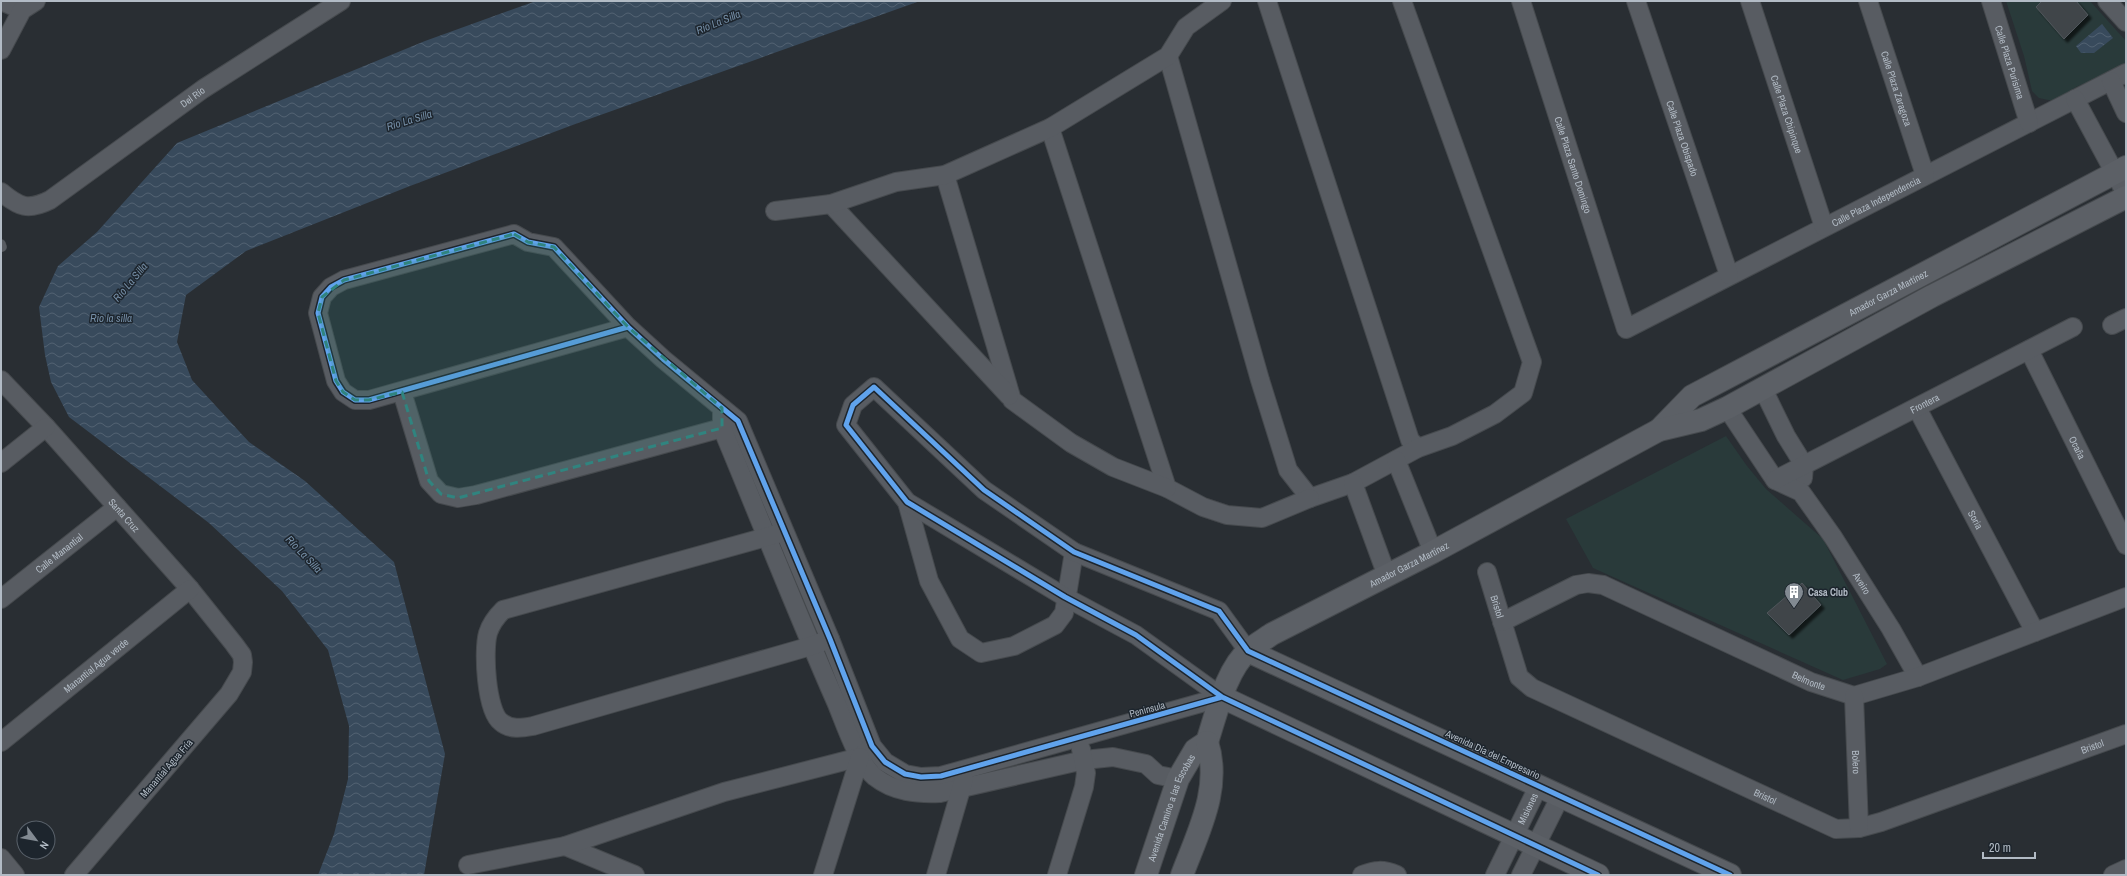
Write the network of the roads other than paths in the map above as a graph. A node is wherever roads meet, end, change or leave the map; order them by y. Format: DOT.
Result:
graph roads {
  1 [pos="1,1"];
  2 [pos="341,1"];
  3 [pos="1222,1"];
  4 [pos="1267,1"];
  5 [pos="1402,1"];
  6 [pos="1521,1"];
  7 [pos="1636,1"];
  8 [pos="1750,1"];
  9 [pos="1868,1"];
  10 [pos="1991,1"];
  11 [pos="2107,1"];
  12 [pos="29,6"];
  13 [pos="2126,22"];
  14 [pos="1,50"];
  15 [pos="1168,56"];
  16 [pos="2118,77"];
  17 [pos="2075,99"];
  18 [pos="2126,113"];
  19 [pos="2029,123"];
  20 [pos="1050,128"];
  21 [pos="2120,170"];
  22 [pos="945,175"];
  23 [pos="1926,175"];
  24 [pos="1,192"];
  25 [pos="2126,194"];
  26 [pos="2126,197"];
  27 [pos="831,204"];
  28 [pos="775,210"];
  29 [pos="1824,227"];
  30 [pos="1730,275"];
  31 [pos="628,327"];
  32 [pos="2073,327"];
  33 [pos="1626,328"];
  34 [pos="2029,350"];
  35 [pos="1,380"];
  36 [pos="1763,389"];
  37 [pos="402,392"];
  38 [pos="1012,400"];
  39 [pos="1727,408"];
  40 [pos="1917,408"];
  41 [pos="730,424"];
  42 [pos="46,427"];
  43 [pos="1659,430"];
  44 [pos="1418,448"];
  45 [pos="1396,460"];
  46 [pos="1,463"];
  47 [pos="1804,465"];
  48 [pos="1776,480"];
  49 [pos="1353,484"];
  50 [pos="1167,488"];
  51 [pos="1801,492"];
  52 [pos="1310,498"];
  53 [pos="907,502"];
  54 [pos="117,507"];
  55 [pos="776,534"];
  56 [pos="2126,545"];
  57 [pos="1074,552"];
  58 [pos="1433,552"];
  59 [pos="1487,572"];
  60 [pos="1387,576"];
  61 [pos="190,588"];
  62 [pos="1066,597"];
  63 [pos="2126,597"];
  64 [pos="1,599"];
  65 [pos="1502,622"];
  66 [pos="2035,632"];
  67 [pos="830,639"];
  68 [pos="812,646"];
  69 [pos="1248,651"];
  70 [pos="242,655"];
  71 [pos="1918,677"];
  72 [pos="1854,696"];
  73 [pos="1222,698"];
  74 [pos="2126,734"];
  75 [pos="1078,738"];
  76 [pos="1,742"];
  77 [pos="1207,742"];
  78 [pos="866,752"];
  79 [pos="1084,760"];
  80 [pos="966,768"];
  81 [pos="1178,779"];
  82 [pos="1539,785"];
  83 [pos="962,788"];
  84 [pos="1561,795"];
  85 [pos="1859,828"];
  86 [pos="1515,836"];
  87 [pos="565,846"];
  88 [pos="1537,846"];
  89 [pos="1,858"];
  90 [pos="468,865"];
  91 [pos="2126,869"];
  92 [pos="15,875"];
  93 [pos="74,875"];
  94 [pos="634,875"];
  95 [pos="823,875"];
  96 [pos="936,875"];
  97 [pos="1057,875"];
  98 [pos="1146,875"];
  99 [pos="1182,875"];
  100 [pos="1362,875"];
  101 [pos="1397,875"];
  102 [pos="1495,875"];
  103 [pos="1521,875"];
  104 [pos="1598,875"];
  105 [pos="1730,875"];
  106 [pos="2113,875"];
  1 -- 12 [label="street"];
  2 -- 24 [label="street, Del Río"];
  3 -- 15 [label="street"];
  4 -- 44 [label="street"];
  5 -- 44 [label="street"];
  6 -- 33 [label="street, Calle Plaza Santo Domingo"];
  7 -- 30 [label="street, Calle Plaza Obispado"];
  8 -- 29 [label="street, Calle Plaza Chipinque"];
  9 -- 23 [label="street, Calle Plaza Zaragoza"];
  10 -- 19 [label="street, Calle Plaza Purisima"];
  11 -- 13 [label="street"];
  12 -- 14 [label="street"];
  15 -- 20 [label="street"];
  15 -- 52 [label="street"];
  16 -- 17 [label="street, Calle Plaza Independencia"];
  16 -- 18 [label="street"];
  17 -- 19 [label="street, Calle Plaza Independencia"];
  17 -- 21 [label="street"];
  19 -- 23 [label="street, Calle Plaza Independencia"];
  20 -- 22 [label="street"];
  20 -- 50 [label="street"];
  21 -- 25 [label="street"];
  21 -- 43 [label="street, Amador Garza Martínez"];
  22 -- 27 [label="street"];
  22 -- 38 [label="street"];
  23 -- 29 [label="street, Calle Plaza Independencia"];
  26 -- 36 [label="street, Amador Garza Martínez"];
  27 -- 28 [label="street"];
  27 -- 38 [label="street"];
  29 -- 30 [label="street, Calle Plaza Independencia"];
  30 -- 33 [label="street, Calle Plaza Independencia"];
  31 -- 37 [label="street"];
  31 -- 37 [label="street"];
  31 -- 41 [label="street"];
  32 -- 34 [label="street, Frontera"];
  34 -- 40 [label="street, Frontera"];
  34 -- 56 [label="street, Ocaña"];
  35 -- 42 [label="street, Santa Cruz"];
  36 -- 39 [label="street, Amador Garza Martínez"];
  36 -- 47 [label="street"];
  37 -- 41 [label="street"];
  38 -- 50 [label="street"];
  39 -- 43 [label="street, Amador Garza Martínez"];
  39 -- 48 [label="street"];
  40 -- 47 [label="street, Frontera"];
  40 -- 66 [label="street, Soria"];
  41 -- 55 [label="street"];
  42 -- 46 [label="street"];
  42 -- 54 [label="street, Santa Cruz"];
  43 -- 58 [label="street, Amador Garza Martínez"];
  44 -- 45 [label="street"];
  45 -- 49 [label="street"];
  45 -- 58 [label="street"];
  47 -- 48 [label="street, Frontera"];
  47 -- 51 [label="street"];
  48 -- 51 [label="street, Aveiro"];
  49 -- 52 [label="street"];
  49 -- 60 [label="street"];
  50 -- 52 [label="street"];
  51 -- 71 [label="street, Aveiro"];
  53 -- 57 [label="street"];
  53 -- 62 [label="street"];
  53 -- 62 [label="street"];
  54 -- 61 [label="street, Santa Cruz"];
  54 -- 64 [label="street, Calle Manantial"];
  55 -- 67 [label="street"];
  55 -- 68 [label="street"];
  55 -- 68 [label="street"];
  57 -- 62 [label="street"];
  57 -- 69 [label="street"];
  58 -- 60 [label="street, Amador Garza Martínez"];
  59 -- 65 [label="street, Bristol"];
  60 -- 69 [label="street, Amador Garza Martínez"];
  61 -- 70 [label="street, Santa Cruz"];
  61 -- 76 [label="street, Manantial Agua verde"];
  62 -- 73 [label="street"];
  63 -- 66 [label="street"];
  65 -- 72 [label="street, Belmonte"];
  65 -- 85 [label="street, Bristol"];
  66 -- 71 [label="street"];
  67 -- 68 [label="street"];
  67 -- 78 [label="street"];
  68 -- 78 [label="street"];
  69 -- 73 [label="street, Amador Garza Martínez"];
  69 -- 82 [label="street, Avenida Día del Empresario"];
  70 -- 93 [label="street, Manantial Agua Fría"];
  71 -- 72 [label="street"];
  72 -- 85 [label="street, Bolero"];
  73 -- 75 [label="street, Peninsula"];
  73 -- 77 [label="street, Amador Garza Martínez"];
  73 -- 86 [label="street"];
  74 -- 85 [label="street, Bristol"];
  75 -- 79 [label="street"];
  75 -- 80 [label="street, Peninsula"];
  77 -- 81 [label="street, Avenida Camino a las Escobas"];
  77 -- 99 [label="street, Avenida Camino a las Escobas"];
  78 -- 80 [label="street, Peninsula"];
  78 -- 83 [label="street"];
  78 -- 87 [label="street"];
  78 -- 95 [label="street"];
  79 -- 81 [label="street"];
  79 -- 83 [label="street"];
  79 -- 97 [label="street"];
  80 -- 83 [label="street"];
  81 -- 98 [label="street, Avenida Camino a las Escobas"];
  82 -- 84 [label="street, Avenida Día del Empresario"];
  82 -- 86 [label="street, Misiones"];
  83 -- 96 [label="street"];
  84 -- 88 [label="street"];
  84 -- 105 [label="street, Avenida Día del Empresario"];
  86 -- 88 [label="street"];
  86 -- 102 [label="street, Misiones"];
  87 -- 90 [label="street"];
  87 -- 94 [label="street"];
  88 -- 103 [label="street"];
  88 -- 104 [label="street"];
  89 -- 92 [label="street"];
  91 -- 106 [label="street"];
  100 -- 101 [label="street"];
}
